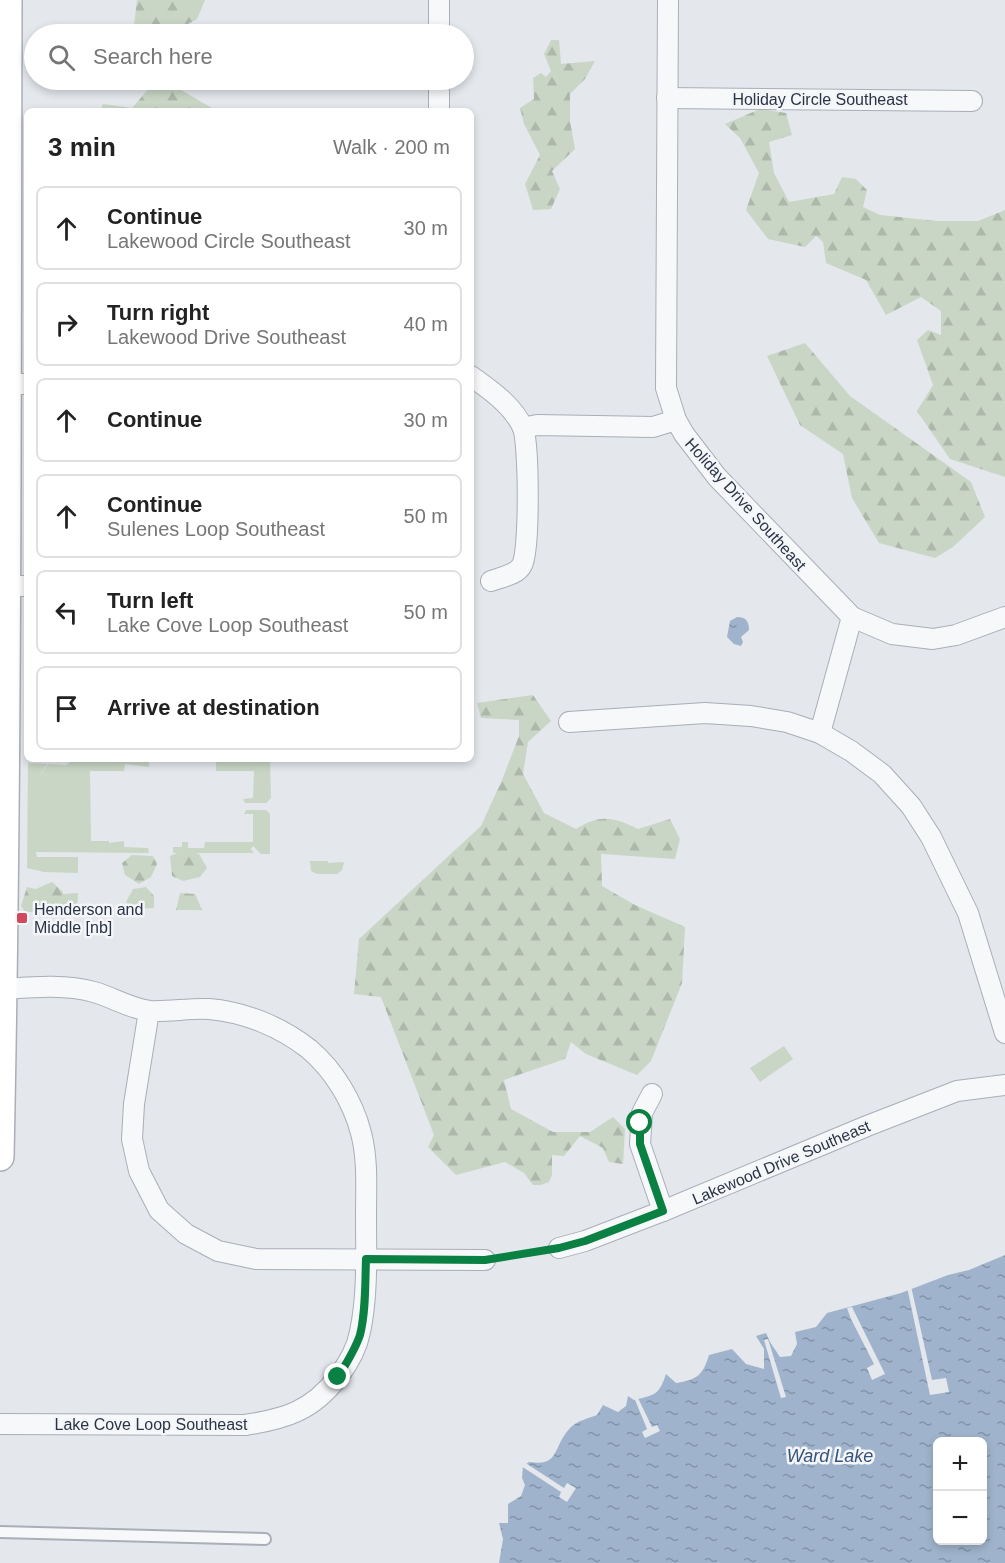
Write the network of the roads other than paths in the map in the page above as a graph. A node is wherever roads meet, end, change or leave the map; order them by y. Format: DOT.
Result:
graph roads {
  1 [pos="8,0"];
  2 [pos="439,0"];
  3 [pos="668,0"];
  4 [pos="439,24"];
  5 [pos="439,90"];
  6 [pos="667,98"];
  7 [pos="972,101"];
  8 [pos="439,108"];
  9 [pos="474,378"];
  10 [pos="17,384"];
  11 [pos="676,420"];
  12 [pos="523,428"];
  13 [pos="3,460"];
  14 [pos="491,581"];
  15 [pos="17,586"];
  16 [pos="852,617"];
  17 [pos="1005,617"];
  18 [pos="569,722"];
  19 [pos="820,733"];
  20 [pos="4,989"];
  21 [pos="149,1011"];
  22 [pos="1005,1032"];
  23 [pos="1005,1085"];
  24 [pos="652,1094"];
  25 [pos="0,1157"];
  26 [pos="663,1211"];
  27 [pos="559,1248"];
  28 [pos="366,1259"];
  29 [pos="485,1260"];
  30 [pos="0,1424"];
  31 [pos="0,1532"];
  32 [pos="265,1539"];
  1 -- 10 [label="main road"];
  2 -- 4 [label="street"];
  3 -- 6 [label="street, Holiday Drive Southeast"];
  5 -- 8 [label="street"];
  6 -- 7 [label="street, Holiday Circle Southeast"];
  6 -- 11 [label="street, Holiday Drive Southeast"];
  9 -- 12 [label="street"];
  10 -- 13 [label="main road"];
  11 -- 12 [label="street"];
  11 -- 16 [label="street, Holiday Drive Southeast"];
  12 -- 14 [label="street"];
  13 -- 15 [label="main road"];
  15 -- 20 [label="main road"];
  16 -- 17 [label="street, Holiday Drive Southeast"];
  16 -- 19 [label="street"];
  18 -- 19 [label="street"];
  19 -- 22 [label="street"];
  20 -- 21 [label="street, Lake Cove Loop Southeast"];
  20 -- 25 [label="main road"];
  21 -- 28 [label="street, Lake Cove Loop Southeast"];
  21 -- 28 [label="street"];
  23 -- 26 [label="street, Lakewood Drive Southeast"];
  24 -- 26 [label="street"];
  26 -- 27 [label="street, Lakewood Drive Southeast"];
  28 -- 29 [label="street"];
  28 -- 30 [label="street, Lake Cove Loop Southeast"];
  31 -- 32 [label="lane"];
}
